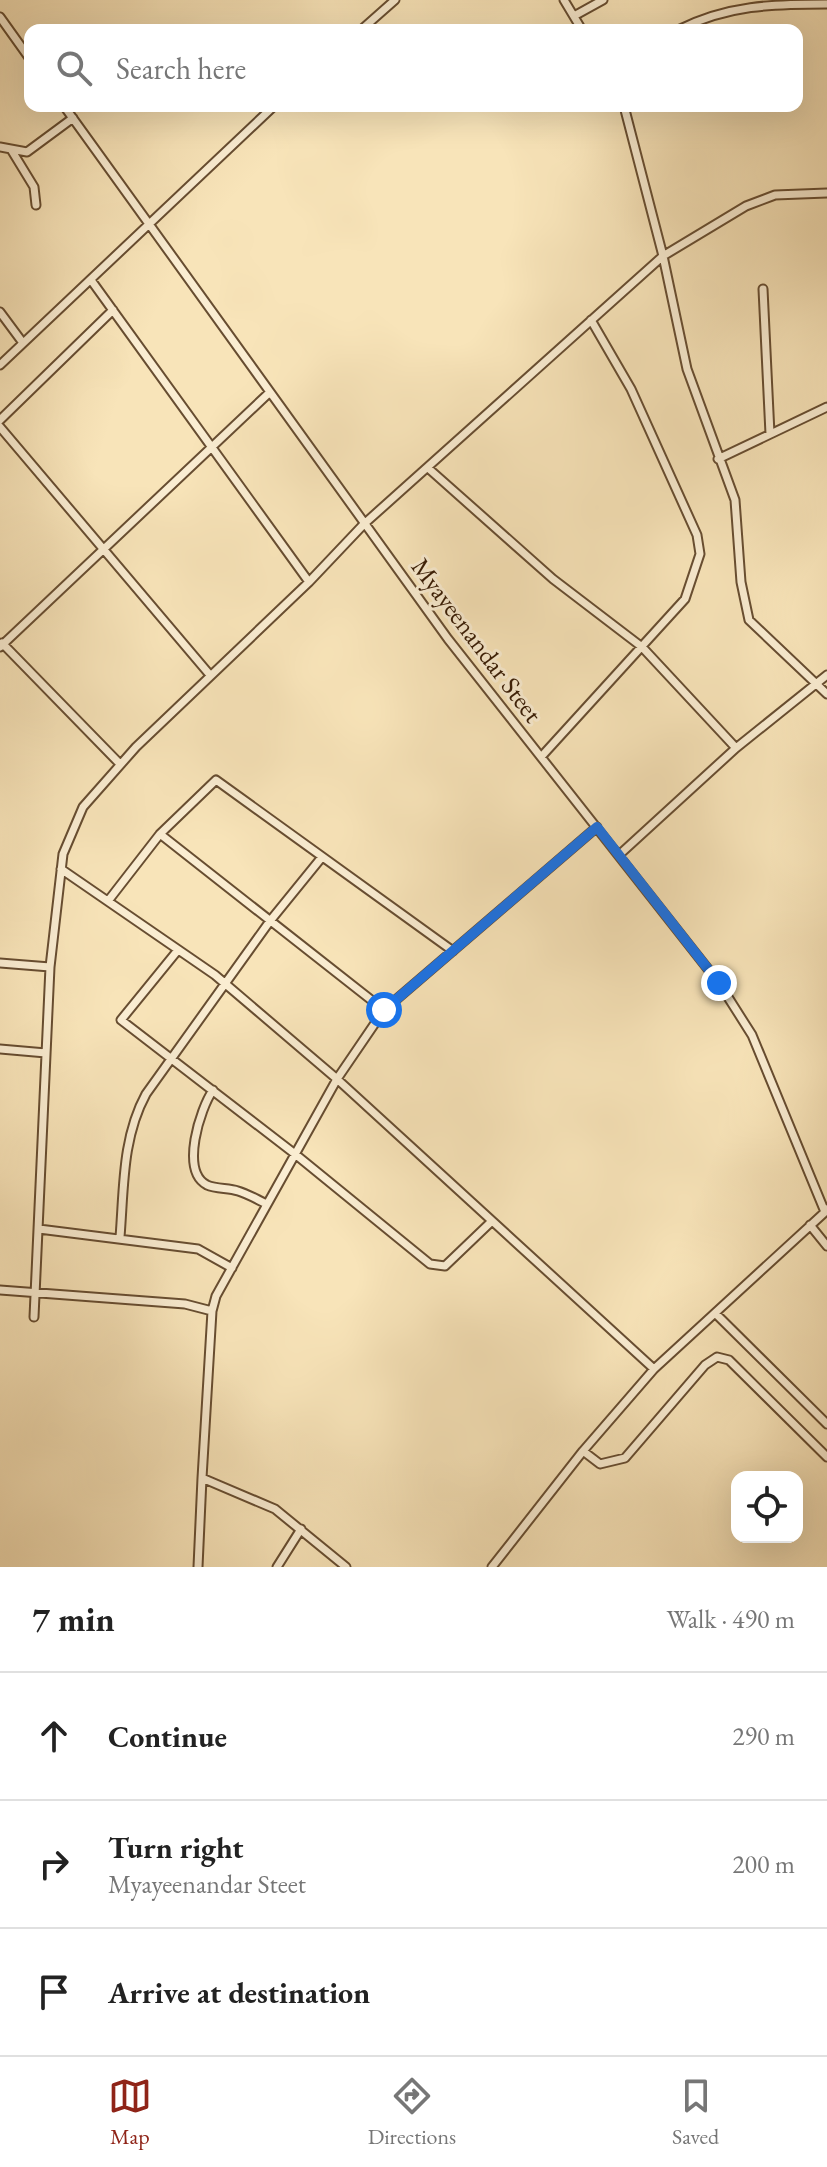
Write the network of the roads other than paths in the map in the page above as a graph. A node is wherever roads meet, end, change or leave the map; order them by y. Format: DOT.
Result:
graph roads {
  1 [pos="395,0"];
  2 [pos="564,0"];
  3 [pos="603,0"];
  4 [pos="827,4"];
  5 [pos="574,16"];
  6 [pos="0,17"];
  7 [pos="368,24"];
  8 [pos="579,24"];
  9 [pos="690,24"];
  10 [pos="24,51"];
  11 [pos="68,112"];
  12 [pos="268,112"];
  13 [pos="626,112"];
  14 [pos="73,118"];
  15 [pos="0,147"];
  16 [pos="12,151"];
  17 [pos="827,193"];
  18 [pos="36,205"];
  19 [pos="149,224"];
  20 [pos="663,256"];
  21 [pos="91,280"];
  22 [pos="763,289"];
  23 [pos="113,310"];
  24 [pos="0,312"];
  25 [pos="591,320"];
  26 [pos="23,343"];
  27 [pos="0,365"];
  28 [pos="270,392"];
  29 [pos="827,407"];
  30 [pos="0,420"];
  31 [pos="0,427"];
  32 [pos="770,434"];
  33 [pos="212,446"];
  34 [pos="718,459"];
  35 [pos="428,468"];
  36 [pos="364,524"];
  37 [pos="104,550"];
  38 [pos="309,582"];
  39 [pos="1,644"];
  40 [pos="642,647"];
  41 [pos="210,675"];
  42 [pos="827,675"];
  43 [pos="816,684"];
  44 [pos="827,694"];
  45 [pos="736,748"];
  46 [pos="541,757"];
  47 [pos="120,764"];
  48 [pos="597,827"];
  49 [pos="160,834"];
  50 [pos="619,855"];
  51 [pos="322,857"];
  52 [pos="61,869"];
  53 [pos="108,901"];
  54 [pos="270,921"];
  55 [pos="178,950"];
  56 [pos="453,951"];
  57 [pos="0,963"];
  58 [pos="50,967"];
  59 [pos="226,985"];
  60 [pos="384,1010"];
  61 [pos="0,1049"];
  62 [pos="46,1053"];
  63 [pos="171,1059"];
  64 [pos="337,1079"];
  65 [pos="213,1090"];
  66 [pos="295,1154"];
  67 [pos="267,1204"];
  68 [pos="826,1210"];
  69 [pos="492,1221"];
  70 [pos="810,1225"];
  71 [pos="39,1229"];
  72 [pos="120,1237"];
  73 [pos="827,1246"];
  74 [pos="232,1268"];
  75 [pos="0,1290"];
  76 [pos="35,1292"];
  77 [pos="212,1311"];
  78 [pos="715,1313"];
  79 [pos="34,1317"];
  80 [pos="654,1369"];
  81 [pos="827,1424"];
  82 [pos="583,1451"];
  83 [pos="827,1457"];
  84 [pos="202,1478"];
  85 [pos="301,1529"];
  86 [pos="198,1567"];
  87 [pos="277,1567"];
  88 [pos="346,1567"];
  89 [pos="492,1567"];
  1 -- 7 [label="street"];
  2 -- 5 [label="street"];
  3 -- 5 [label="street"];
  4 -- 9 [label="street"];
  5 -- 8 [label="street"];
  6 -- 10 [label="street"];
  11 -- 14 [label="street, Myayeenandar Steet"];
  12 -- 19 [label="street"];
  13 -- 20 [label="street"];
  14 -- 16 [label="street"];
  14 -- 19 [label="street, Myayeenandar Steet"];
  15 -- 16 [label="street"];
  16 -- 18 [label="street"];
  17 -- 20 [label="street"];
  19 -- 21 [label="street"];
  19 -- 28 [label="street, Myayeenandar Steet"];
  20 -- 25 [label="street"];
  20 -- 34 [label="street"];
  21 -- 23 [label="street"];
  21 -- 26 [label="street"];
  22 -- 32 [label="street"];
  23 -- 30 [label="street"];
  23 -- 33 [label="street"];
  24 -- 26 [label="street"];
  25 -- 35 [label="street"];
  25 -- 40 [label="street"];
  26 -- 27 [label="street"];
  28 -- 33 [label="street"];
  28 -- 36 [label="street, Myayeenandar Steet"];
  29 -- 32 [label="street"];
  31 -- 37 [label="street"];
  32 -- 34 [label="street"];
  33 -- 37 [label="street"];
  33 -- 38 [label="street"];
  34 -- 43 [label="street"];
  35 -- 36 [label="street"];
  35 -- 40 [label="street"];
  36 -- 38 [label="street"];
  36 -- 46 [label="street, Myayeenandar Steet"];
  37 -- 39 [label="street"];
  37 -- 41 [label="street"];
  38 -- 41 [label="street"];
  39 -- 47 [label="street"];
  40 -- 45 [label="street"];
  40 -- 46 [label="street"];
  41 -- 47 [label="street"];
  42 -- 43 [label="street"];
  43 -- 44 [label="street"];
  43 -- 45 [label="street"];
  45 -- 50 [label="street"];
  46 -- 48 [label="street, Myayeenandar Steet"];
  47 -- 52 [label="street"];
  48 -- 50 [label="street, Myayeenandar Steet"];
  48 -- 56 [label="street"];
  49 -- 51 [label="street"];
  49 -- 53 [label="street"];
  49 -- 54 [label="street"];
  50 -- 68 [label="street, Myayeenandar Steet"];
  51 -- 54 [label="street"];
  51 -- 56 [label="street"];
  52 -- 53 [label="street"];
  52 -- 58 [label="street"];
  53 -- 55 [label="street"];
  54 -- 59 [label="street"];
  54 -- 60 [label="street"];
  55 -- 59 [label="street"];
  55 -- 63 [label="street"];
  56 -- 60 [label="street"];
  57 -- 58 [label="street"];
  58 -- 62 [label="street"];
  59 -- 63 [label="street"];
  59 -- 64 [label="street"];
  60 -- 64 [label="street"];
  61 -- 62 [label="street"];
  62 -- 71 [label="street"];
  63 -- 65 [label="street"];
  63 -- 72 [label="street"];
  64 -- 66 [label="street"];
  64 -- 69 [label="street"];
  65 -- 66 [label="street"];
  65 -- 67 [label="street"];
  66 -- 67 [label="street"];
  66 -- 69 [label="street"];
  67 -- 74 [label="street"];
  68 -- 70 [label="street"];
  69 -- 80 [label="street"];
  70 -- 73 [label="street"];
  70 -- 78 [label="street"];
  71 -- 72 [label="street"];
  71 -- 76 [label="street"];
  72 -- 74 [label="street"];
  74 -- 77 [label="street"];
  75 -- 76 [label="street"];
  76 -- 77 [label="street"];
  76 -- 79 [label="street"];
  77 -- 84 [label="street"];
  78 -- 80 [label="street"];
  78 -- 81 [label="street"];
  80 -- 82 [label="street"];
  82 -- 83 [label="street"];
  82 -- 89 [label="street"];
  84 -- 85 [label="street"];
  84 -- 86 [label="street"];
  85 -- 87 [label="street"];
  85 -- 88 [label="street"];
}
